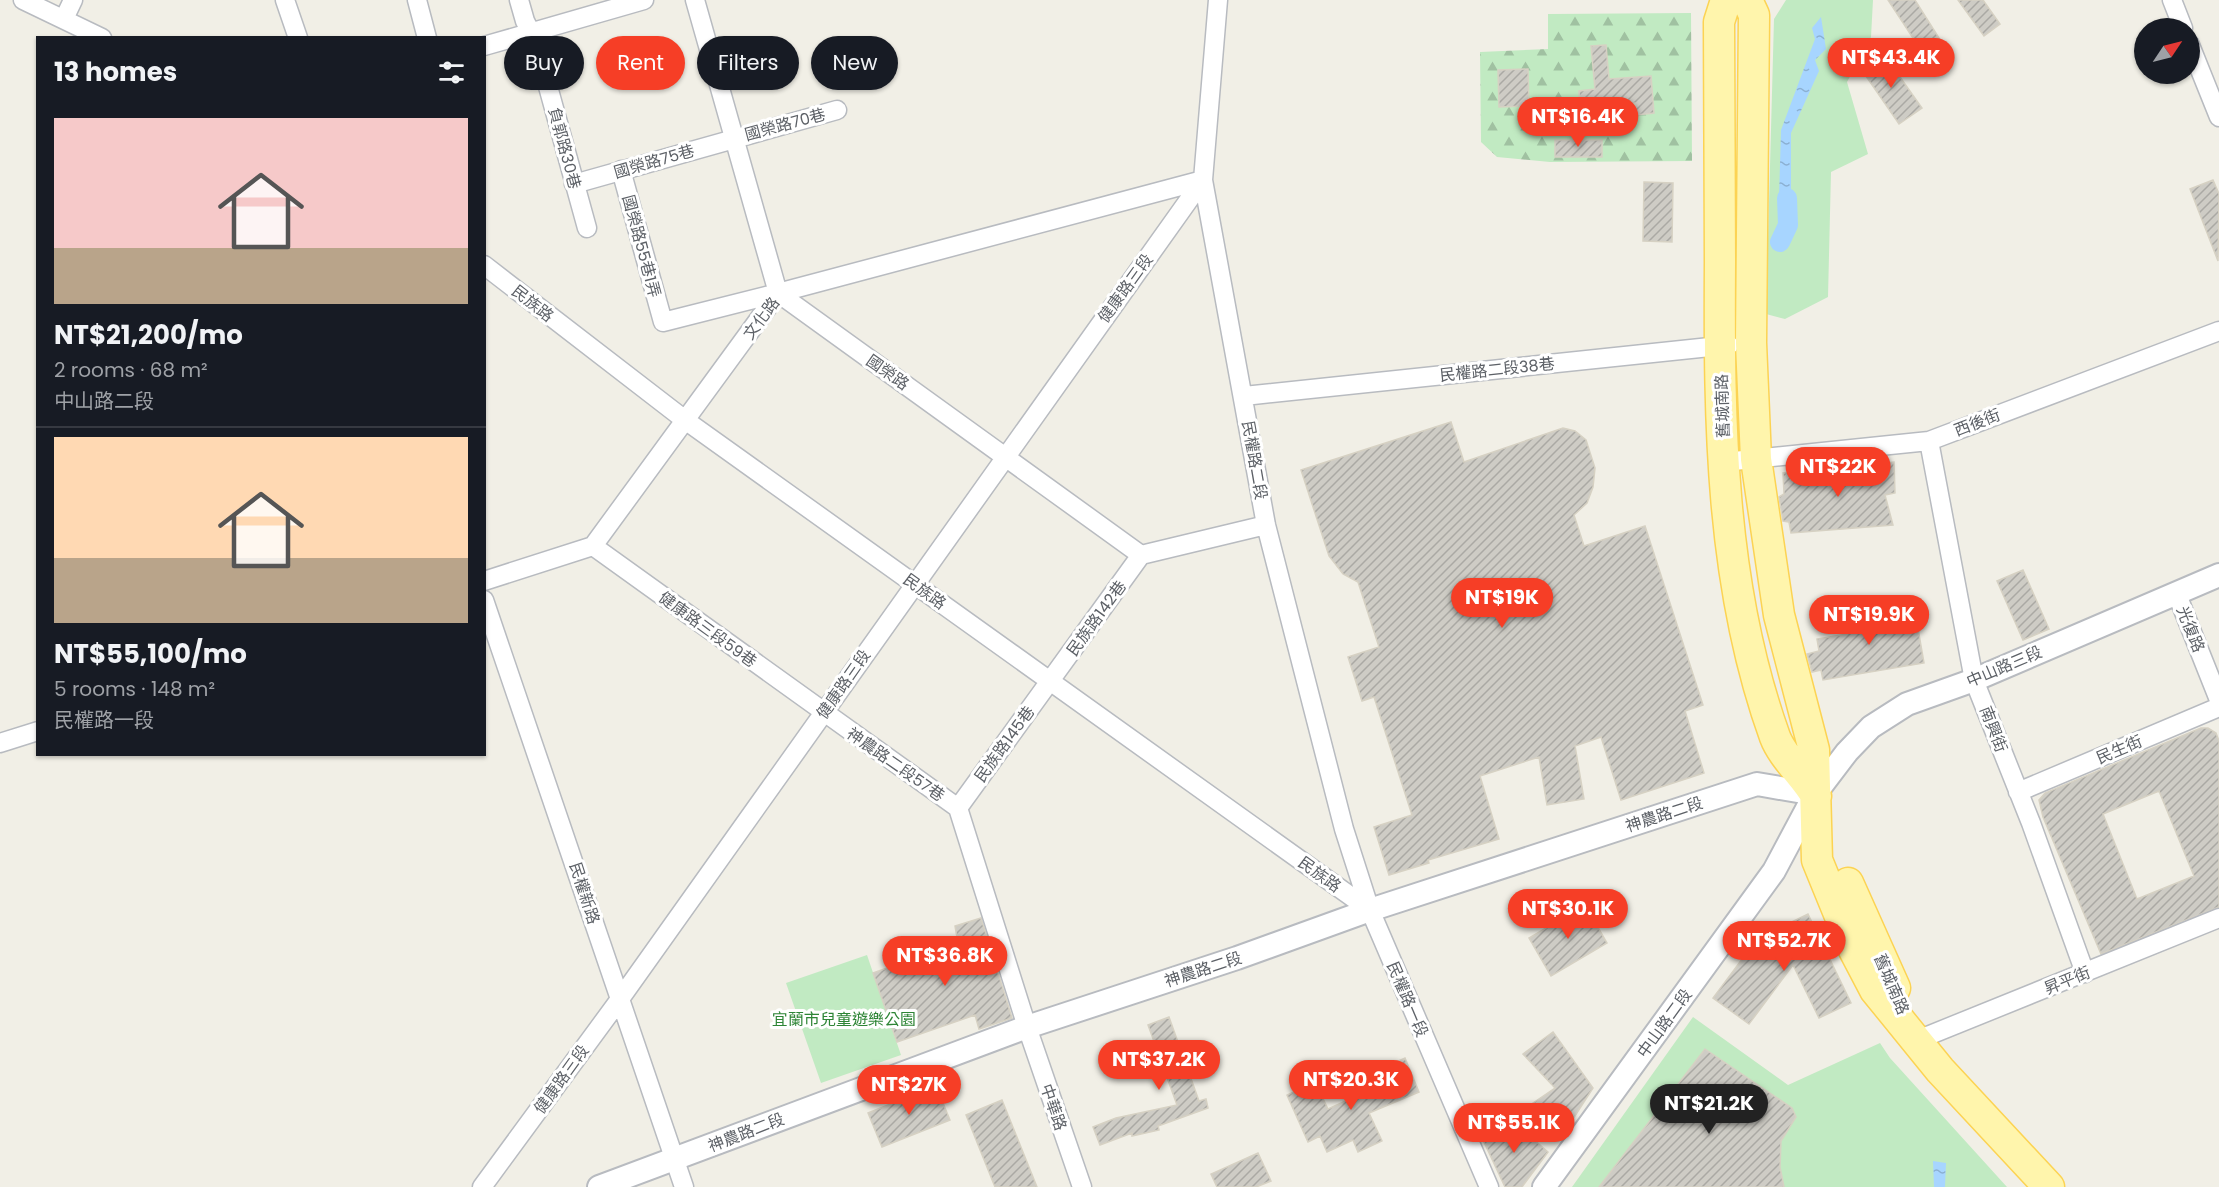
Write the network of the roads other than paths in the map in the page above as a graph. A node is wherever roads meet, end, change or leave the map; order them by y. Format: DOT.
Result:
graph roads {
  1 [pos="23,0"];
  2 [pos="73,0"];
  3 [pos="285,0"];
  4 [pos="417,0"];
  5 [pos="519,0"];
  6 [pos="644,0"];
  7 [pos="695,0"];
  8 [pos="1218,0"];
  9 [pos="1726,0"];
  10 [pos="1747,0"];
  11 [pos="2172,0"];
  12 [pos="2179,18"];
  13 [pos="64,19"];
  14 [pos="531,32"];
  15 [pos="98,36"];
  16 [pos="297,36"];
  17 [pos="427,36"];
  18 [pos="486,45"];
  19 [pos="2200,70"];
  20 [pos="837,110"];
  21 [pos="2219,117"];
  22 [pos="734,138"];
  23 [pos="621,171"];
  24 [pos="1203,180"];
  25 [pos="574,184"];
  26 [pos="586,228"];
  27 [pos="486,267"];
  28 [pos="777,293"];
  29 [pos="2219,331"];
  30 [pos="1751,343"];
  31 [pos="1720,346"];
  32 [pos="1244,396"];
  33 [pos="685,420"];
  34 [pos="1929,441"];
  35 [pos="1005,456"];
  36 [pos="1756,459"];
  37 [pos="1724,462"];
  38 [pos="1266,525"];
  39 [pos="593,546"];
  40 [pos="1141,555"];
  41 [pos="2219,575"];
  42 [pos="486,580"];
  43 [pos="914,584"];
  44 [pos="2176,592"];
  45 [pos="486,606"];
  46 [pos="1974,680"];
  47 [pos="1050,681"];
  48 [pos="2219,700"];
  49 [pos="2219,707"];
  50 [pos="823,711"];
  51 [pos="36,732"];
  52 [pos="0,743"];
  53 [pos="2018,792"];
  54 [pos="1815,794"];
  55 [pos="958,808"];
  56 [pos="1370,910"];
  57 [pos="2219,918"];
  58 [pos="2085,973"];
  59 [pos="620,999"];
  60 [pos="1027,1027"];
  61 [pos="1915,1041"];
  62 [pos="674,1159"];
  63 [pos="482,1187"];
  64 [pos="599,1187"];
  65 [pos="684,1187"];
  66 [pos="1082,1187"];
  67 [pos="1489,1187"];
  68 [pos="1544,1187"];
  69 [pos="2049,1187"];
  1 -- 13 [label="street"];
  2 -- 13 [label="street"];
  3 -- 16 [label="street"];
  4 -- 17 [label="street"];
  5 -- 14 [label="street, 負郭路30巷"];
  6 -- 14 [label="street"];
  7 -- 22 [label="street"];
  8 -- 24 [label="street, 民權路二段"];
  9 -- 31 [label="main road, 舊城南路"];
  10 -- 30 [label="main road, 舊城南路"];
  11 -- 12 [label="street"];
  13 -- 15 [label="street"];
  14 -- 18 [label="street"];
  14 -- 25 [label="street, 負郭路30巷"];
  19 -- 21 [label="street"];
  20 -- 22 [label="street, 國榮路70巷"];
  22 -- 23 [label="street, 國榮路75巷"];
  22 -- 28 [label="street"];
  23 -- 25 [label="street, 國榮路75巷"];
  23 -- 28 [label="street, 國榮路55巷1弄"];
  24 -- 28 [label="street, 文化路"];
  24 -- 32 [label="street, 民權路二段"];
  24 -- 35 [label="street, 健康路三段"];
  25 -- 26 [label="street, 負郭路30巷"];
  27 -- 33 [label="street, 民族路"];
  28 -- 33 [label="street, 文化路"];
  28 -- 35 [label="street, 國榮路"];
  29 -- 34 [label="street, 西後街"];
  30 -- 31 [label="street, 民權路二段38巷"];
  30 -- 36 [label="main road, 舊城南路"];
  31 -- 32 [label="street, 民權路二段38巷"];
  31 -- 37 [label="main road, 舊城南路"];
  32 -- 38 [label="street, 民權路二段"];
  33 -- 39 [label="street, 文化路"];
  33 -- 43 [label="street, 民族路"];
  34 -- 36 [label="street, 西後街"];
  34 -- 46 [label="street, 南興街"];
  35 -- 40 [label="street, 國榮路"];
  35 -- 43 [label="street, 健康路三段"];
  36 -- 37 [label="street, 西後街"];
  36 -- 54 [label="main road, 舊城南路"];
  37 -- 54 [label="main road, 舊城南路"];
  38 -- 40 [label="street"];
  38 -- 56 [label="street, 民權路二段"];
  39 -- 42 [label="street"];
  39 -- 50 [label="street, 健康路三段59巷"];
  40 -- 47 [label="street, 民族路142巷"];
  41 -- 44 [label="street, 中山路三段"];
  43 -- 47 [label="street, 民族路"];
  43 -- 50 [label="street, 健康路三段"];
  44 -- 46 [label="street, 中山路三段"];
  44 -- 48 [label="street, 光復路"];
  45 -- 59 [label="street, 民權新路"];
  46 -- 53 [label="street, 南興街"];
  46 -- 54 [label="street, 中山路三段"];
  47 -- 55 [label="street, 民族路145巷"];
  47 -- 56 [label="street, 民族路"];
  49 -- 53 [label="street, 民生街"];
  50 -- 55 [label="street, 神農路二段57巷"];
  50 -- 59 [label="street, 健康路三段"];
  51 -- 52 [label="street"];
  53 -- 58 [label="street, 南興街"];
  54 -- 56 [label="street, 神農路二段"];
  54 -- 61 [label="main road, 舊城南路"];
  54 -- 68 [label="street, 中山路二段"];
  55 -- 60 [label="street, 神農路二段57巷"];
  56 -- 60 [label="street, 神農路二段"];
  56 -- 67 [label="street, 民權路一段"];
  57 -- 58 [label="street, 昇平街"];
  58 -- 61 [label="street, 昇平街"];
  59 -- 62 [label="street, 民權新路"];
  59 -- 63 [label="street, 健康路三段"];
  60 -- 62 [label="street, 神農路二段"];
  60 -- 66 [label="street, 中華路"];
  61 -- 69 [label="main road, 舊城南路"];
  62 -- 64 [label="street, 神農路二段"];
  62 -- 65 [label="street, 民權新路"];
}
